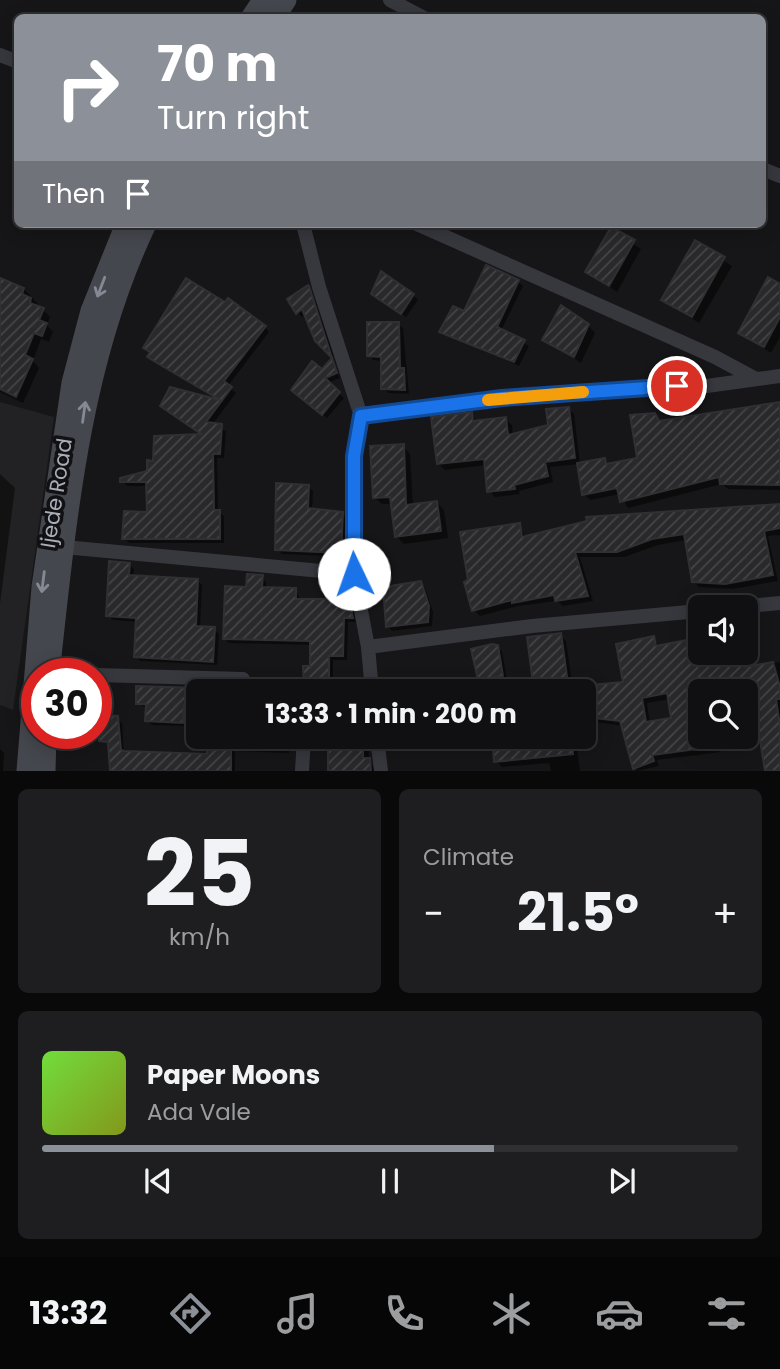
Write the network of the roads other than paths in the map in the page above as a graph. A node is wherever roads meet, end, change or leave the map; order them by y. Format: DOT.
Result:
graph roads {
  1 [pos="390,0"];
  2 [pos="416,14"];
  3 [pos="124,228"];
  4 [pos="144,228"];
  5 [pos="304,228"];
  6 [pos="426,228"];
  7 [pos="780,376"];
  8 [pos="756,379"];
  9 [pos="361,416"];
  10 [pos="64,547"];
  11 [pos="354,574"];
  12 [pos="780,603"];
  13 [pos="758,605"];
  14 [pos="688,612"];
  15 [pos="368,647"];
  16 [pos="51,658"];
  17 [pos="112,675"];
  18 [pos="243,679"];
  19 [pos="371,679"];
  20 [pos="46,749"];
  21 [pos="304,749"];
  22 [pos="379,749"];
  23 [pos="27,771"];
  24 [pos="45,771"];
  25 [pos="303,771"];
  26 [pos="382,771"];
  1 -- 2 [label="street"];
  3 -- 23 [label="main road, Ijede Road, one-way"];
  10 -- 4 [label="main road, Ijede Road, one-way"];
  5 -- 9 [label="street"];
  6 -- 8 [label="street"];
  7 -- 8 [label="street"];
  8 -- 9 [label="street"];
  9 -- 11 [label="street"];
  10 -- 11 [label="street"];
  10 -- 16 [label="main road, Ijede Road"];
  11 -- 15 [label="street"];
  12 -- 13 [label="street"];
  14 -- 15 [label="street"];
  15 -- 19 [label="street"];
  17 -- 18 [label="street"];
  20 -- 24 [label="main road"];
  21 -- 25 [label="street"];
  22 -- 26 [label="street"];
}
